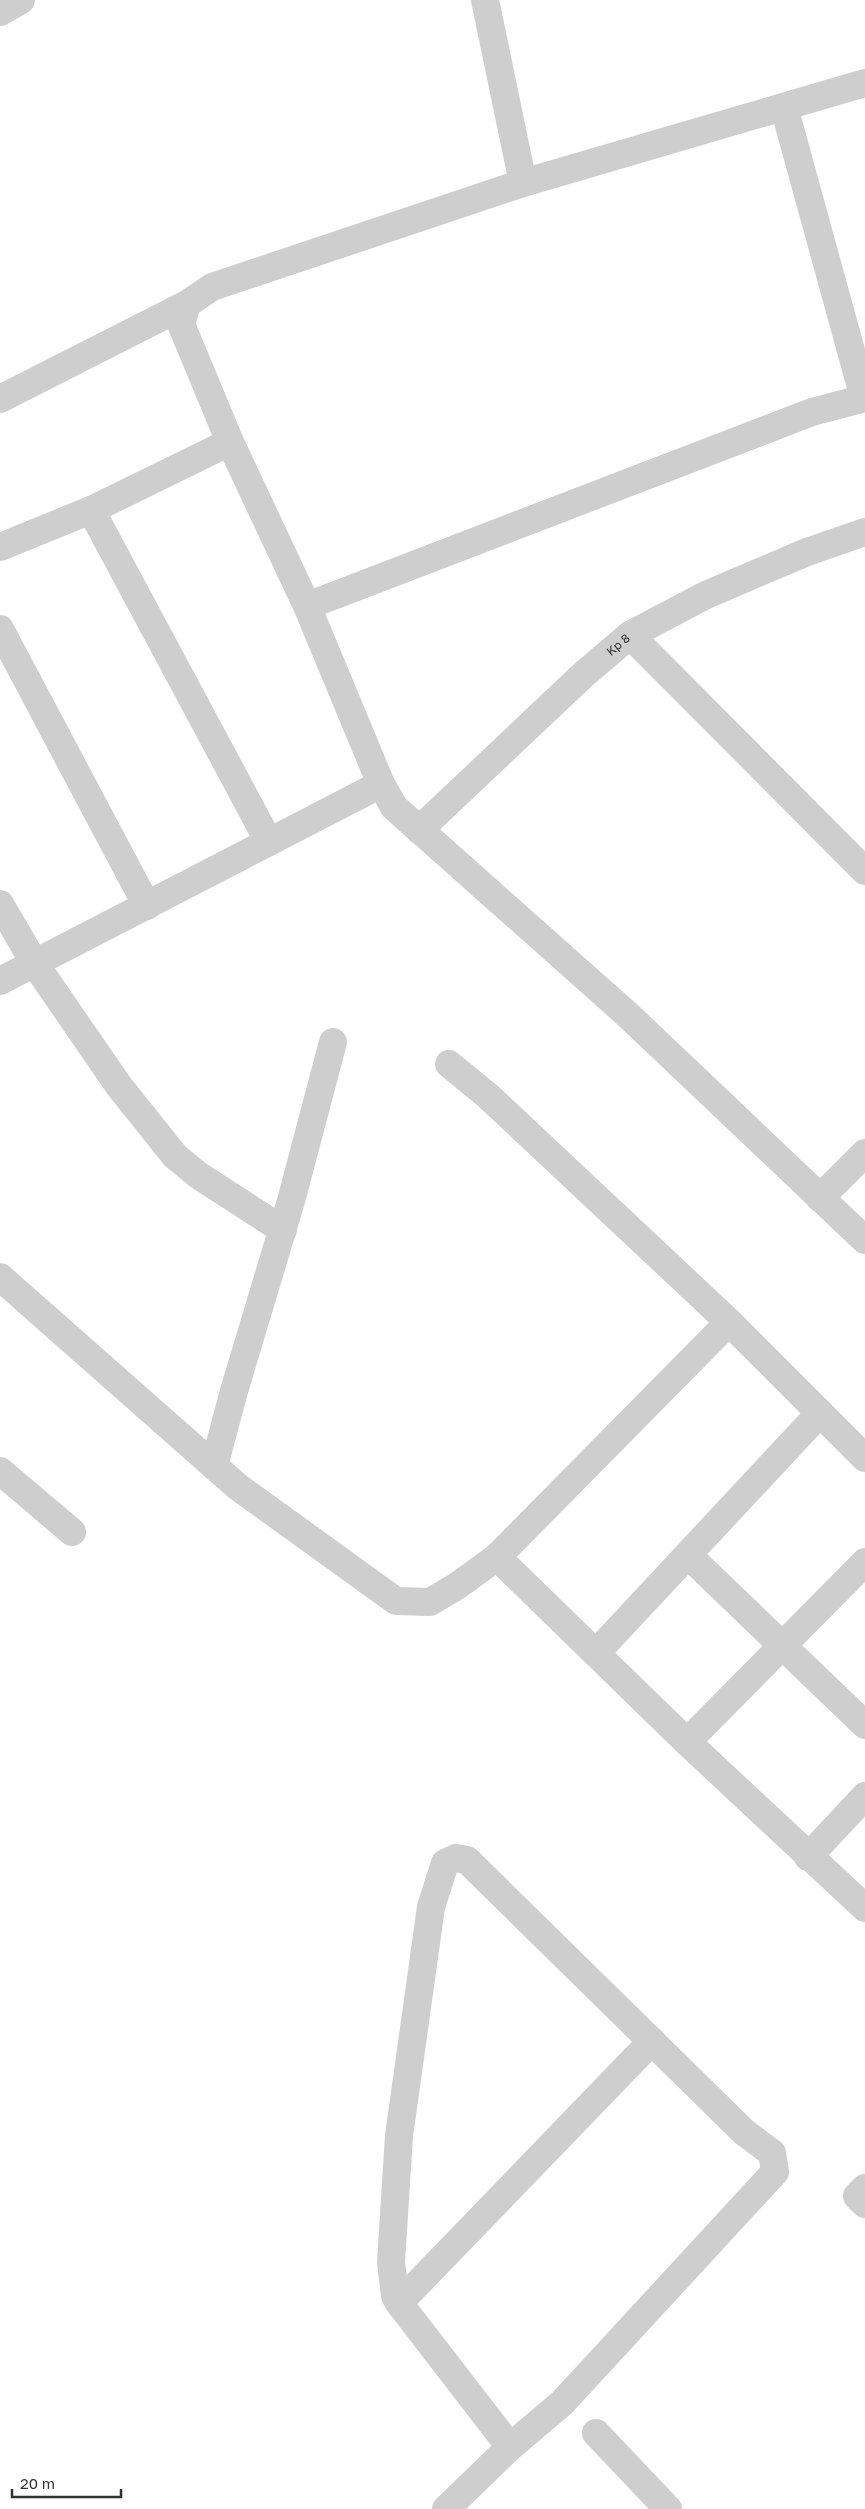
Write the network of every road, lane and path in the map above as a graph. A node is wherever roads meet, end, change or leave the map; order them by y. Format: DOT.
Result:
graph roads {
  1 [pos="21,0"];
  2 [pos="485,0"];
  3 [pos="0,12"];
  4 [pos="865,83"];
  5 [pos="784,107"];
  6 [pos="523,183"];
  7 [pos="187,304"];
  8 [pos="864,398"];
  9 [pos="0,399"];
  10 [pos="230,442"];
  11 [pos="91,510"];
  12 [pos="865,532"];
  13 [pos="0,547"];
  14 [pos="307,606"];
  15 [pos="0,629"];
  16 [pos="630,634"];
  17 [pos="381,784"];
  18 [pos="419,830"];
  19 [pos="269,842"];
  20 [pos="865,872"];
  21 [pos="0,904"];
  22 [pos="147,906"];
  23 [pos="35,964"];
  24 [pos="0,981"];
  25 [pos="333,1042"];
  26 [pos="449,1064"];
  27 [pos="865,1153"];
  28 [pos="820,1198"];
  29 [pos="283,1230"];
  30 [pos="865,1240"];
  31 [pos="0,1277"];
  32 [pos="729,1322"];
  33 [pos="820,1413"];
  34 [pos="865,1458"];
  35 [pos="214,1466"];
  36 [pos="0,1471"];
  37 [pos="72,1532"];
  38 [pos="688,1555"];
  39 [pos="497,1557"];
  40 [pos="865,1562"];
  41 [pos="782,1646"];
  42 [pos="596,1653"];
  43 [pos="865,1725"];
  44 [pos="687,1742"];
  45 [pos="865,1796"];
  46 [pos="808,1857"];
  47 [pos="865,1908"];
  48 [pos="652,2041"];
  49 [pos="865,2188"];
  50 [pos="865,2204"];
  51 [pos="399,2303"];
  52 [pos="596,2433"];
  53 [pos="510,2447"];
  54 [pos="446,2509"];
  55 [pos="668,2509"];
  1 -- 3 [label="street"];
  2 -- 6 [label="street"];
  4 -- 5 [label="street"];
  5 -- 6 [label="street"];
  5 -- 8 [label="street"];
  6 -- 7 [label="street"];
  7 -- 9 [label="street"];
  7 -- 10 [label="street"];
  8 -- 14 [label="street"];
  10 -- 11 [label="street"];
  10 -- 14 [label="street"];
  11 -- 13 [label="street"];
  11 -- 19 [label="street"];
  12 -- 16 [label="street, Kp 8"];
  14 -- 17 [label="street"];
  15 -- 22 [label="street"];
  16 -- 18 [label="street, Kp 8"];
  16 -- 20 [label="street"];
  17 -- 18 [label="street"];
  17 -- 19 [label="street"];
  18 -- 28 [label="street"];
  19 -- 22 [label="street"];
  21 -- 23 [label="street"];
  22 -- 23 [label="street"];
  23 -- 24 [label="street"];
  23 -- 29 [label="street"];
  25 -- 29 [label="street"];
  26 -- 32 [label="street"];
  27 -- 28 [label="street"];
  28 -- 30 [label="street"];
  29 -- 35 [label="street"];
  31 -- 35 [label="street"];
  32 -- 33 [label="street"];
  32 -- 39 [label="street"];
  33 -- 34 [label="street"];
  33 -- 38 [label="street"];
  35 -- 39 [label="street"];
  36 -- 37 [label="street"];
  38 -- 41 [label="street"];
  38 -- 42 [label="street"];
  39 -- 42 [label="street"];
  40 -- 41 [label="street"];
  41 -- 43 [label="street"];
  41 -- 44 [label="street"];
  42 -- 44 [label="street"];
  44 -- 46 [label="street"];
  45 -- 46 [label="street"];
  46 -- 47 [label="street"];
  48 -- 51 [label="street"];
  48 -- 51 [label="street"];
  48 -- 53 [label="street"];
  49 -- 50 [label="street"];
  51 -- 53 [label="street"];
  52 -- 55 [label="street"];
  53 -- 54 [label="street"];
}
